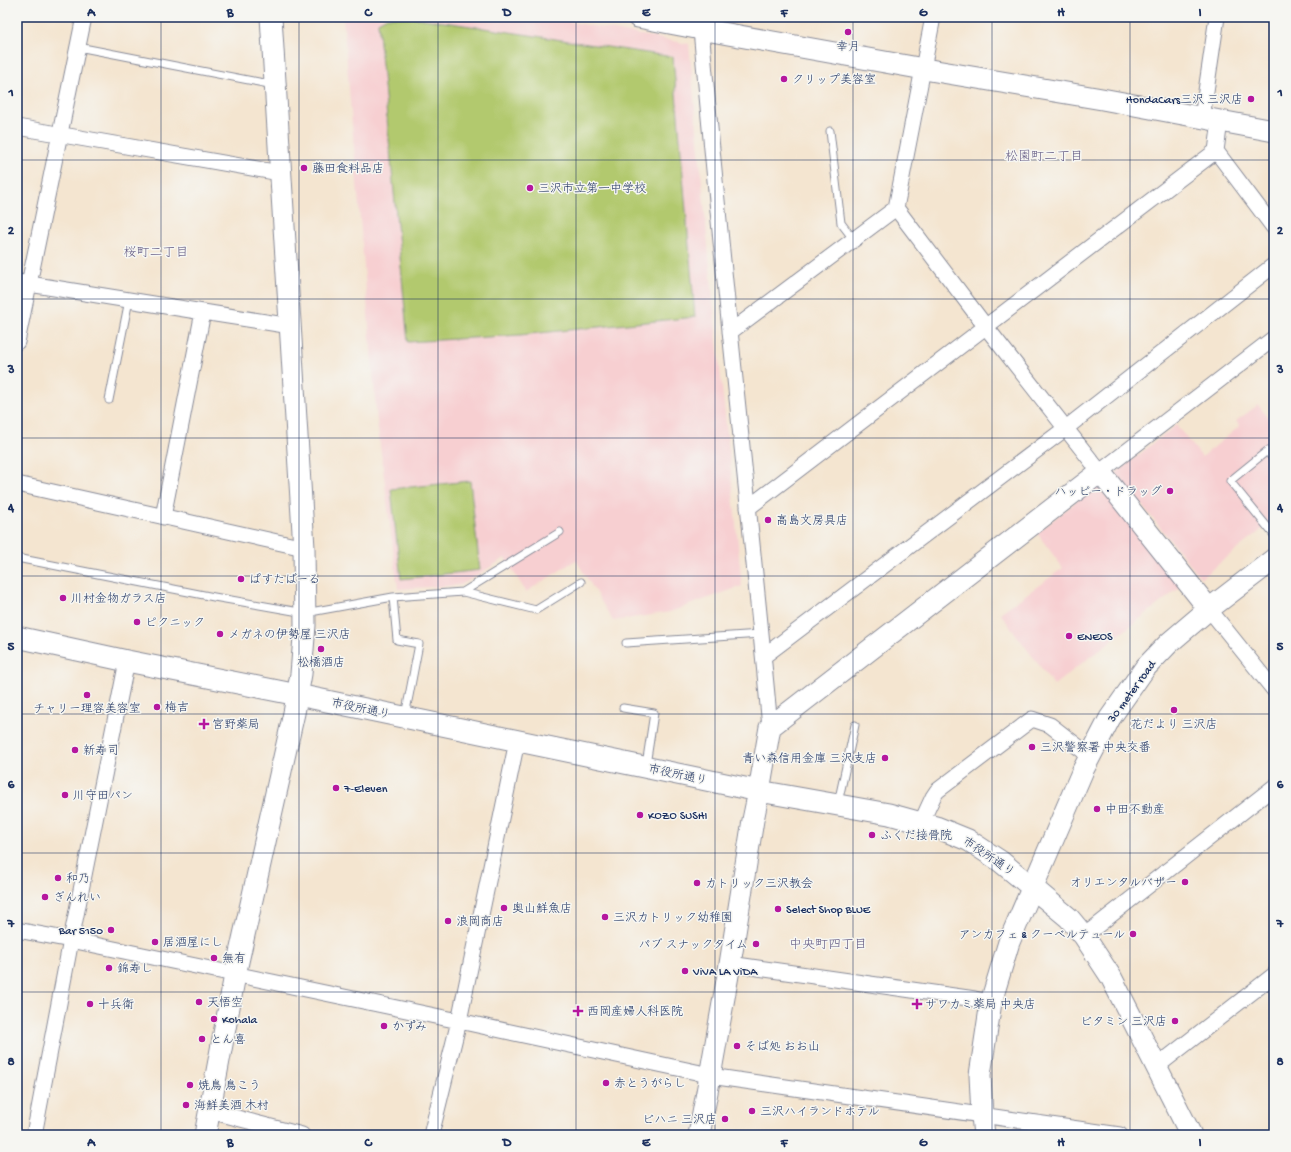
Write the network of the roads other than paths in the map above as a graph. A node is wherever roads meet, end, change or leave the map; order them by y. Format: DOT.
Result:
graph roads {
  1 [pos="84,17"];
  2 [pos="271,17"];
  3 [pos="638,17"];
  4 [pos="934,17"];
  5 [pos="1217,17"];
  6 [pos="700,23"];
  7 [pos="78,47"];
  8 [pos="924,69"];
  9 [pos="275,85"];
  10 [pos="1211,119"];
  11 [pos="17,127"];
  12 [pos="830,131"];
  13 [pos="1274,131"];
  14 [pos="60,134"];
  15 [pos="1216,151"];
  16 [pos="280,173"];
  17 [pos="896,208"];
  18 [pos="1274,228"];
  19 [pos="854,240"];
  20 [pos="1274,265"];
  21 [pos="23,283"];
  22 [pos="129,300"];
  23 [pos="203,312"];
  24 [pos="291,326"];
  25 [pos="986,327"];
  26 [pos="730,332"];
  27 [pos="1274,338"];
  28 [pos="17,342"];
  29 [pos="109,400"];
  30 [pos="1066,428"];
  31 [pos="1274,460"];
  32 [pos="1100,472"];
  33 [pos="17,484"];
  34 [pos="748,508"];
  35 [pos="163,517"];
  36 [pos="560,532"];
  37 [pos="1274,535"];
  38 [pos="304,548"];
  39 [pos="17,558"];
  40 [pos="1274,559"];
  41 [pos="581,582"];
  42 [pos="463,592"];
  43 [pos="393,597"];
  44 [pos="1209,609"];
  45 [pos="305,613"];
  46 [pos="761,634"];
  47 [pos="17,637"];
  48 [pos="626,643"];
  49 [pos="764,656"];
  50 [pos="126,661"];
  51 [pos="1274,690"];
  52 [pos="298,695"];
  53 [pos="623,708"];
  54 [pos="404,717"];
  55 [pos="855,725"];
  56 [pos="770,727"];
  57 [pos="517,741"];
  58 [pos="1090,756"];
  59 [pos="645,767"];
  60 [pos="1274,787"];
  61 [pos="760,791"];
  62 [pos="838,805"];
  63 [pos="921,823"];
  64 [pos="1032,888"];
  65 [pos="17,930"];
  66 [pos="1084,936"];
  67 [pos="71,940"];
  68 [pos="730,964"];
  69 [pos="234,975"];
  70 [pos="1274,975"];
  71 [pos="991,1002"];
  72 [pos="459,1021"];
  73 [pos="1156,1067"];
  74 [pos="710,1076"];
  75 [pos="210,1111"];
  76 [pos="983,1126"];
  77 [pos="1038,1129"];
  78 [pos="34,1135"];
  79 [pos="205,1135"];
  80 [pos="302,1135"];
  81 [pos="431,1135"];
  82 [pos="699,1135"];
  83 [pos="1120,1135"];
  84 [pos="1191,1135"];
  1 -- 7 [label="street"];
  2 -- 9 [label="street"];
  3 -- 6 [label="street"];
  4 -- 8 [label="street"];
  5 -- 10 [label="street"];
  6 -- 8 [label="street"];
  6 -- 26 [label="street"];
  7 -- 9 [label="lane"];
  7 -- 14 [label="street"];
  8 -- 10 [label="street"];
  8 -- 17 [label="street"];
  9 -- 16 [label="street"];
  10 -- 13 [label="street"];
  10 -- 15 [label="street"];
  11 -- 14 [label="street"];
  12 -- 19 [label="lane"];
  14 -- 16 [label="street"];
  14 -- 21 [label="street"];
  15 -- 18 [label="street"];
  15 -- 25 [label="street"];
  16 -- 24 [label="street"];
  17 -- 19 [label="street"];
  17 -- 25 [label="street"];
  19 -- 26 [label="street"];
  20 -- 30 [label="street"];
  21 -- 22 [label="street"];
  21 -- 28 [label="street"];
  22 -- 23 [label="street"];
  22 -- 29 [label="lane"];
  23 -- 24 [label="street"];
  23 -- 35 [label="street"];
  24 -- 38 [label="street"];
  25 -- 30 [label="street"];
  25 -- 34 [label="street"];
  26 -- 34 [label="street"];
  27 -- 32 [label="street"];
  30 -- 32 [label="street"];
  30 -- 49 [label="street"];
  31 -- 37 [label="lane"];
  32 -- 44 [label="street"];
  32 -- 56 [label="street"];
  33 -- 35 [label="street"];
  34 -- 46 [label="street"];
  35 -- 38 [label="street"];
  36 -- 42 [label="lane"];
  38 -- 45 [label="street"];
  39 -- 45 [label="lane"];
  40 -- 44 [label="street, 30 meter road"];
  41 -- 42 [label="lane"];
  42 -- 43 [label="lane"];
  43 -- 45 [label="lane"];
  43 -- 54 [label="lane"];
  44 -- 51 [label="street"];
  44 -- 58 [label="street, 30 meter road"];
  45 -- 52 [label="street"];
  46 -- 48 [label="lane"];
  46 -- 49 [label="street"];
  47 -- 50 [label="street, 市役所通り"];
  49 -- 56 [label="street"];
  50 -- 52 [label="street, 市役所通り"];
  50 -- 67 [label="street"];
  52 -- 54 [label="street, 市役所通り"];
  52 -- 69 [label="street"];
  53 -- 59 [label="lane"];
  54 -- 57 [label="street, 市役所通り"];
  55 -- 62 [label="lane"];
  56 -- 61 [label="street"];
  57 -- 59 [label="street, 市役所通り"];
  57 -- 72 [label="street"];
  58 -- 63 [label="street"];
  58 -- 64 [label="street, 30 meter road"];
  59 -- 61 [label="street, 市役所通り"];
  60 -- 66 [label="street"];
  61 -- 62 [label="street, 市役所通り"];
  61 -- 68 [label="street"];
  62 -- 63 [label="street, 市役所通り"];
  63 -- 64 [label="street, 市役所通り"];
  64 -- 66 [label="street, 市役所通り"];
  64 -- 71 [label="street, 30 meter road"];
  65 -- 67 [label="street"];
  66 -- 73 [label="street, 市役所通り"];
  67 -- 69 [label="street"];
  67 -- 78 [label="street"];
  68 -- 71 [label="street"];
  68 -- 74 [label="street"];
  69 -- 72 [label="street"];
  69 -- 75 [label="street"];
  70 -- 73 [label="street"];
  71 -- 76 [label="street, 30 meter road"];
  72 -- 74 [label="street"];
  72 -- 81 [label="street"];
  73 -- 84 [label="street, 市役所通り"];
  74 -- 76 [label="street"];
  74 -- 82 [label="street"];
  75 -- 79 [label="street"];
  75 -- 80 [label="street"];
  76 -- 77 [label="street"];
  77 -- 83 [label="street"];
}
